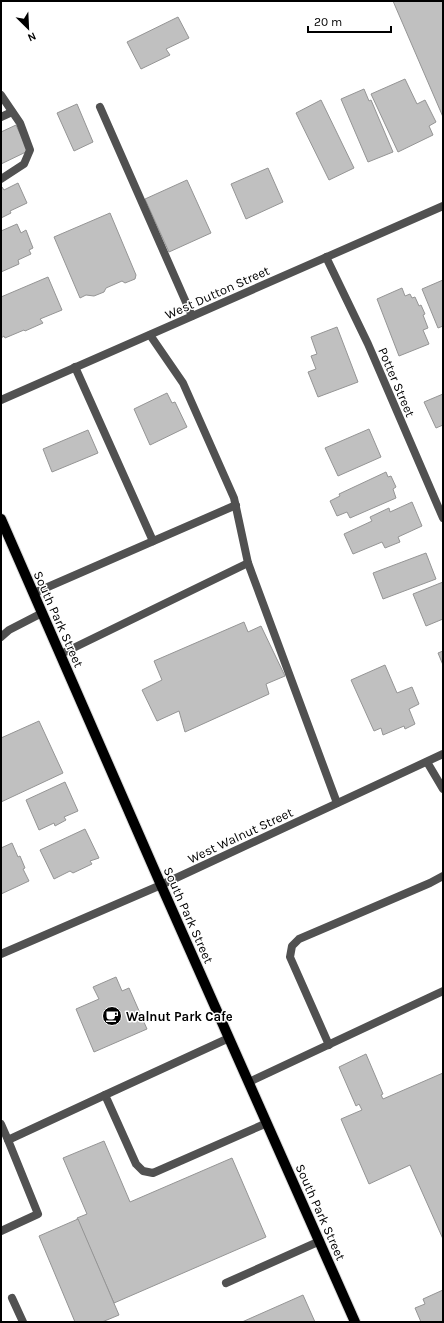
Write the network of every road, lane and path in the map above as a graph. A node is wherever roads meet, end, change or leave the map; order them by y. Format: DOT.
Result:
graph roads {
  1 [pos="1,95"];
  2 [pos="100,107"];
  3 [pos="12,112"];
  4 [pos="1,117"];
  5 [pos="1,179"];
  6 [pos="443,206"];
  7 [pos="326,257"];
  8 [pos="192,316"];
  9 [pos="150,335"];
  10 [pos="76,367"];
  11 [pos="1,400"];
  12 [pos="236,506"];
  13 [pos="443,518"];
  14 [pos="1,519"];
  15 [pos="153,541"];
  16 [pos="248,563"];
  17 [pos="34,593"];
  18 [pos="42,613"];
  19 [pos="1,637"];
  20 [pos="61,654"];
  21 [pos="443,754"];
  22 [pos="428,762"];
  23 [pos="443,789"];
  24 [pos="337,803"];
  25 [pos="443,876"];
  26 [pos="161,885"];
  27 [pos="1,954"];
  28 [pos="443,991"];
  29 [pos="229,1038"];
  30 [pos="328,1045"];
  31 [pos="249,1082"];
  32 [pos="105,1095"];
  33 [pos="267,1122"];
  34 [pos="1,1124"];
  35 [pos="8,1140"];
  36 [pos="1,1231"];
  37 [pos="320,1241"];
  38 [pos="226,1283"];
  39 [pos="12,1298"];
  40 [pos="23,1322"];
  41 [pos="355,1322"];
  1 -- 3 [label="street"];
  2 -- 8 [label="street"];
  3 -- 4 [label="street"];
  3 -- 5 [label="street"];
  6 -- 7 [label="street, West Dutton Street"];
  7 -- 8 [label="street, West Dutton Street"];
  7 -- 13 [label="street, Potter Street"];
  8 -- 9 [label="street, West Dutton Street"];
  9 -- 10 [label="street, West Dutton Street"];
  9 -- 12 [label="street"];
  10 -- 11 [label="street, West Dutton Street"];
  10 -- 15 [label="street"];
  12 -- 15 [label="street"];
  12 -- 16 [label="street"];
  14 -- 17 [label="main road, South Park Street"];
  15 -- 17 [label="street"];
  16 -- 20 [label="street"];
  16 -- 24 [label="street"];
  17 -- 18 [label="main road, South Park Street"];
  18 -- 19 [label="street"];
  18 -- 20 [label="main road, South Park Street"];
  20 -- 26 [label="main road, South Park Street"];
  21 -- 22 [label="street, West Walnut Street"];
  22 -- 23 [label="street"];
  22 -- 24 [label="street, West Walnut Street"];
  24 -- 26 [label="street, West Walnut Street"];
  25 -- 30 [label="street"];
  26 -- 27 [label="street, West Walnut Street"];
  26 -- 29 [label="main road, South Park Street"];
  28 -- 30 [label="street"];
  29 -- 31 [label="main road, South Park Street"];
  29 -- 32 [label="street"];
  30 -- 31 [label="street"];
  31 -- 33 [label="main road, South Park Street"];
  32 -- 33 [label="street"];
  32 -- 35 [label="street"];
  33 -- 37 [label="main road, South Park Street"];
  34 -- 35 [label="street"];
  35 -- 36 [label="street"];
  37 -- 38 [label="street"];
  37 -- 41 [label="main road, South Park Street"];
  39 -- 40 [label="street"];
}
